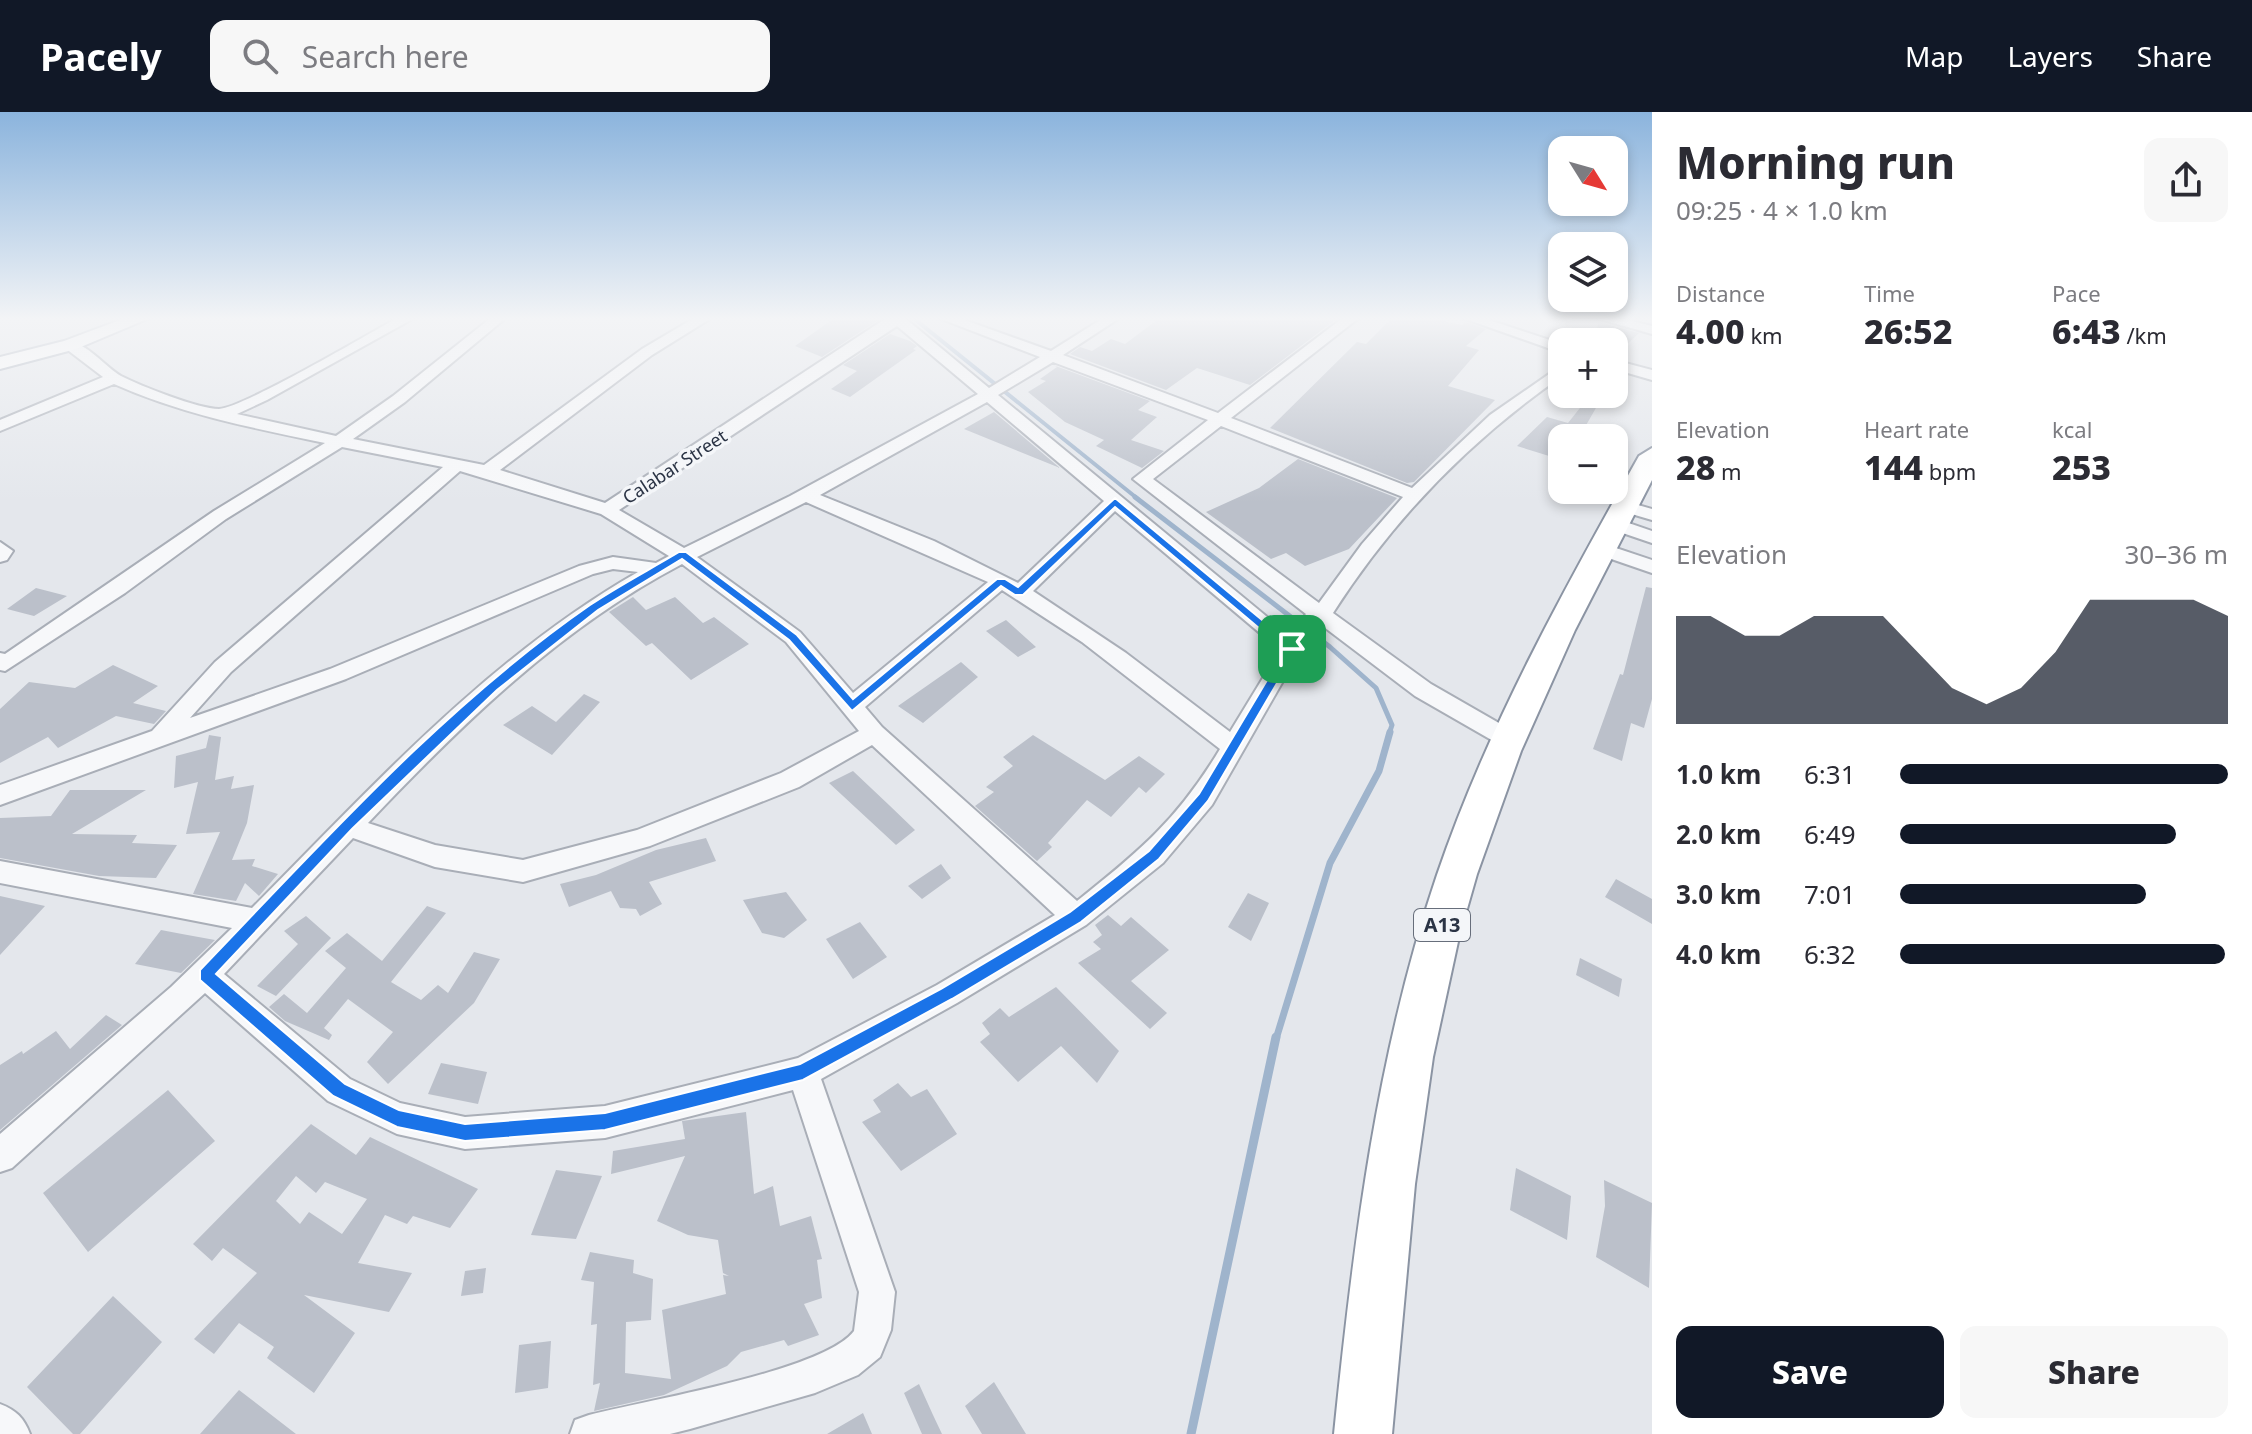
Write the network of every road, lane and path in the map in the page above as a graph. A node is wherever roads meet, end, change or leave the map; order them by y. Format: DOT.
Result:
graph roads {
  1 [pos="112,379"];
  2 [pos="116,379"];
  3 [pos="296,379"];
  4 [pos="424,379"];
  5 [pos="611,379"];
  6 [pos="806,379"];
  7 [pos="972,379"];
  8 [pos="1016,379"];
  9 [pos="1114,379"];
  10 [pos="1273,379"];
  11 [pos="1548,380"];
  12 [pos="989,393"];
  13 [pos="220,415"];
  14 [pos="1220,419"];
  15 [pos="0,426"];
  16 [pos="338,442"];
  17 [pos="457,464"];
  18 [pos="487,471"];
  19 [pos="805,495"];
  20 [pos="1637,495"];
  21 [pos="1416,496"];
  22 [pos="1115,501"];
  23 [pos="607,510"];
  24 [pos="1652,537"];
  25 [pos="0,548"];
  26 [pos="682,555"];
  27 [pos="0,556"];
  28 [pos="1652,567"];
  29 [pos="657,569"];
  30 [pos="1010,587"];
  31 [pos="1304,632"];
  32 [pos="2,664"];
  33 [pos="852,706"];
  34 [pos="874,733"];
  35 [pos="161,735"];
  36 [pos="1510,740"];
  37 [pos="1232,746"];
  38 [pos="0,795"];
  39 [pos="347,826"];
  40 [pos="0,872"];
  41 [pos="1076,917"];
  42 [pos="256,921"];
  43 [pos="205,975"];
  44 [pos="803,1072"];
  45 [pos="0,1156"];
  46 [pos="0,1423"];
  47 [pos="11,1434"];
  48 [pos="589,1434"];
  49 [pos="1363,1434"];
  1 -- 15 [label="street"];
  2 -- 13 [label="street"];
  3 -- 13 [label="street"];
  4 -- 16 [label="street"];
  5 -- 18 [label="street"];
  6 -- 23 [label="street, Calabar Street"];
  7 -- 12 [label="street"];
  8 -- 12 [label="street"];
  9 -- 14 [label="street"];
  10 -- 14 [label="street"];
  11 -- 21 [label="street"];
  12 -- 19 [label="street"];
  12 -- 22 [label="street"];
  13 -- 16 [label="street"];
  14 -- 21 [label="street"];
  14 -- 31 [label="street"];
  16 -- 17 [label="street"];
  16 -- 32 [label="street"];
  17 -- 18 [label="street"];
  17 -- 35 [label="street"];
  18 -- 23 [label="street"];
  19 -- 26 [label="street"];
  19 -- 30 [label="street"];
  20 -- 24 [label="street"];
  20 -- 28 [label="street"];
  20 -- 36 [label="highway, A13"];
  21 -- 31 [label="street"];
  22 -- 30 [label="street"];
  22 -- 31 [label="street"];
  23 -- 26 [label="street"];
  25 -- 27 [label="street"];
  26 -- 29 [label="street"];
  26 -- 33 [label="street"];
  29 -- 35 [label="street"];
  29 -- 39 [label="street"];
  30 -- 33 [label="street"];
  30 -- 37 [label="street"];
  31 -- 36 [label="street"];
  31 -- 37 [label="street"];
  33 -- 34 [label="street"];
  34 -- 39 [label="street"];
  34 -- 41 [label="street"];
  35 -- 38 [label="street"];
  36 -- 49 [label="highway, A13"];
  37 -- 41 [label="street"];
  39 -- 42 [label="street"];
  40 -- 42 [label="street"];
  41 -- 44 [label="street"];
  42 -- 43 [label="street"];
  43 -- 44 [label="street"];
  43 -- 45 [label="street"];
  44 -- 48 [label="street"];
  46 -- 47 [label="street"];
}
